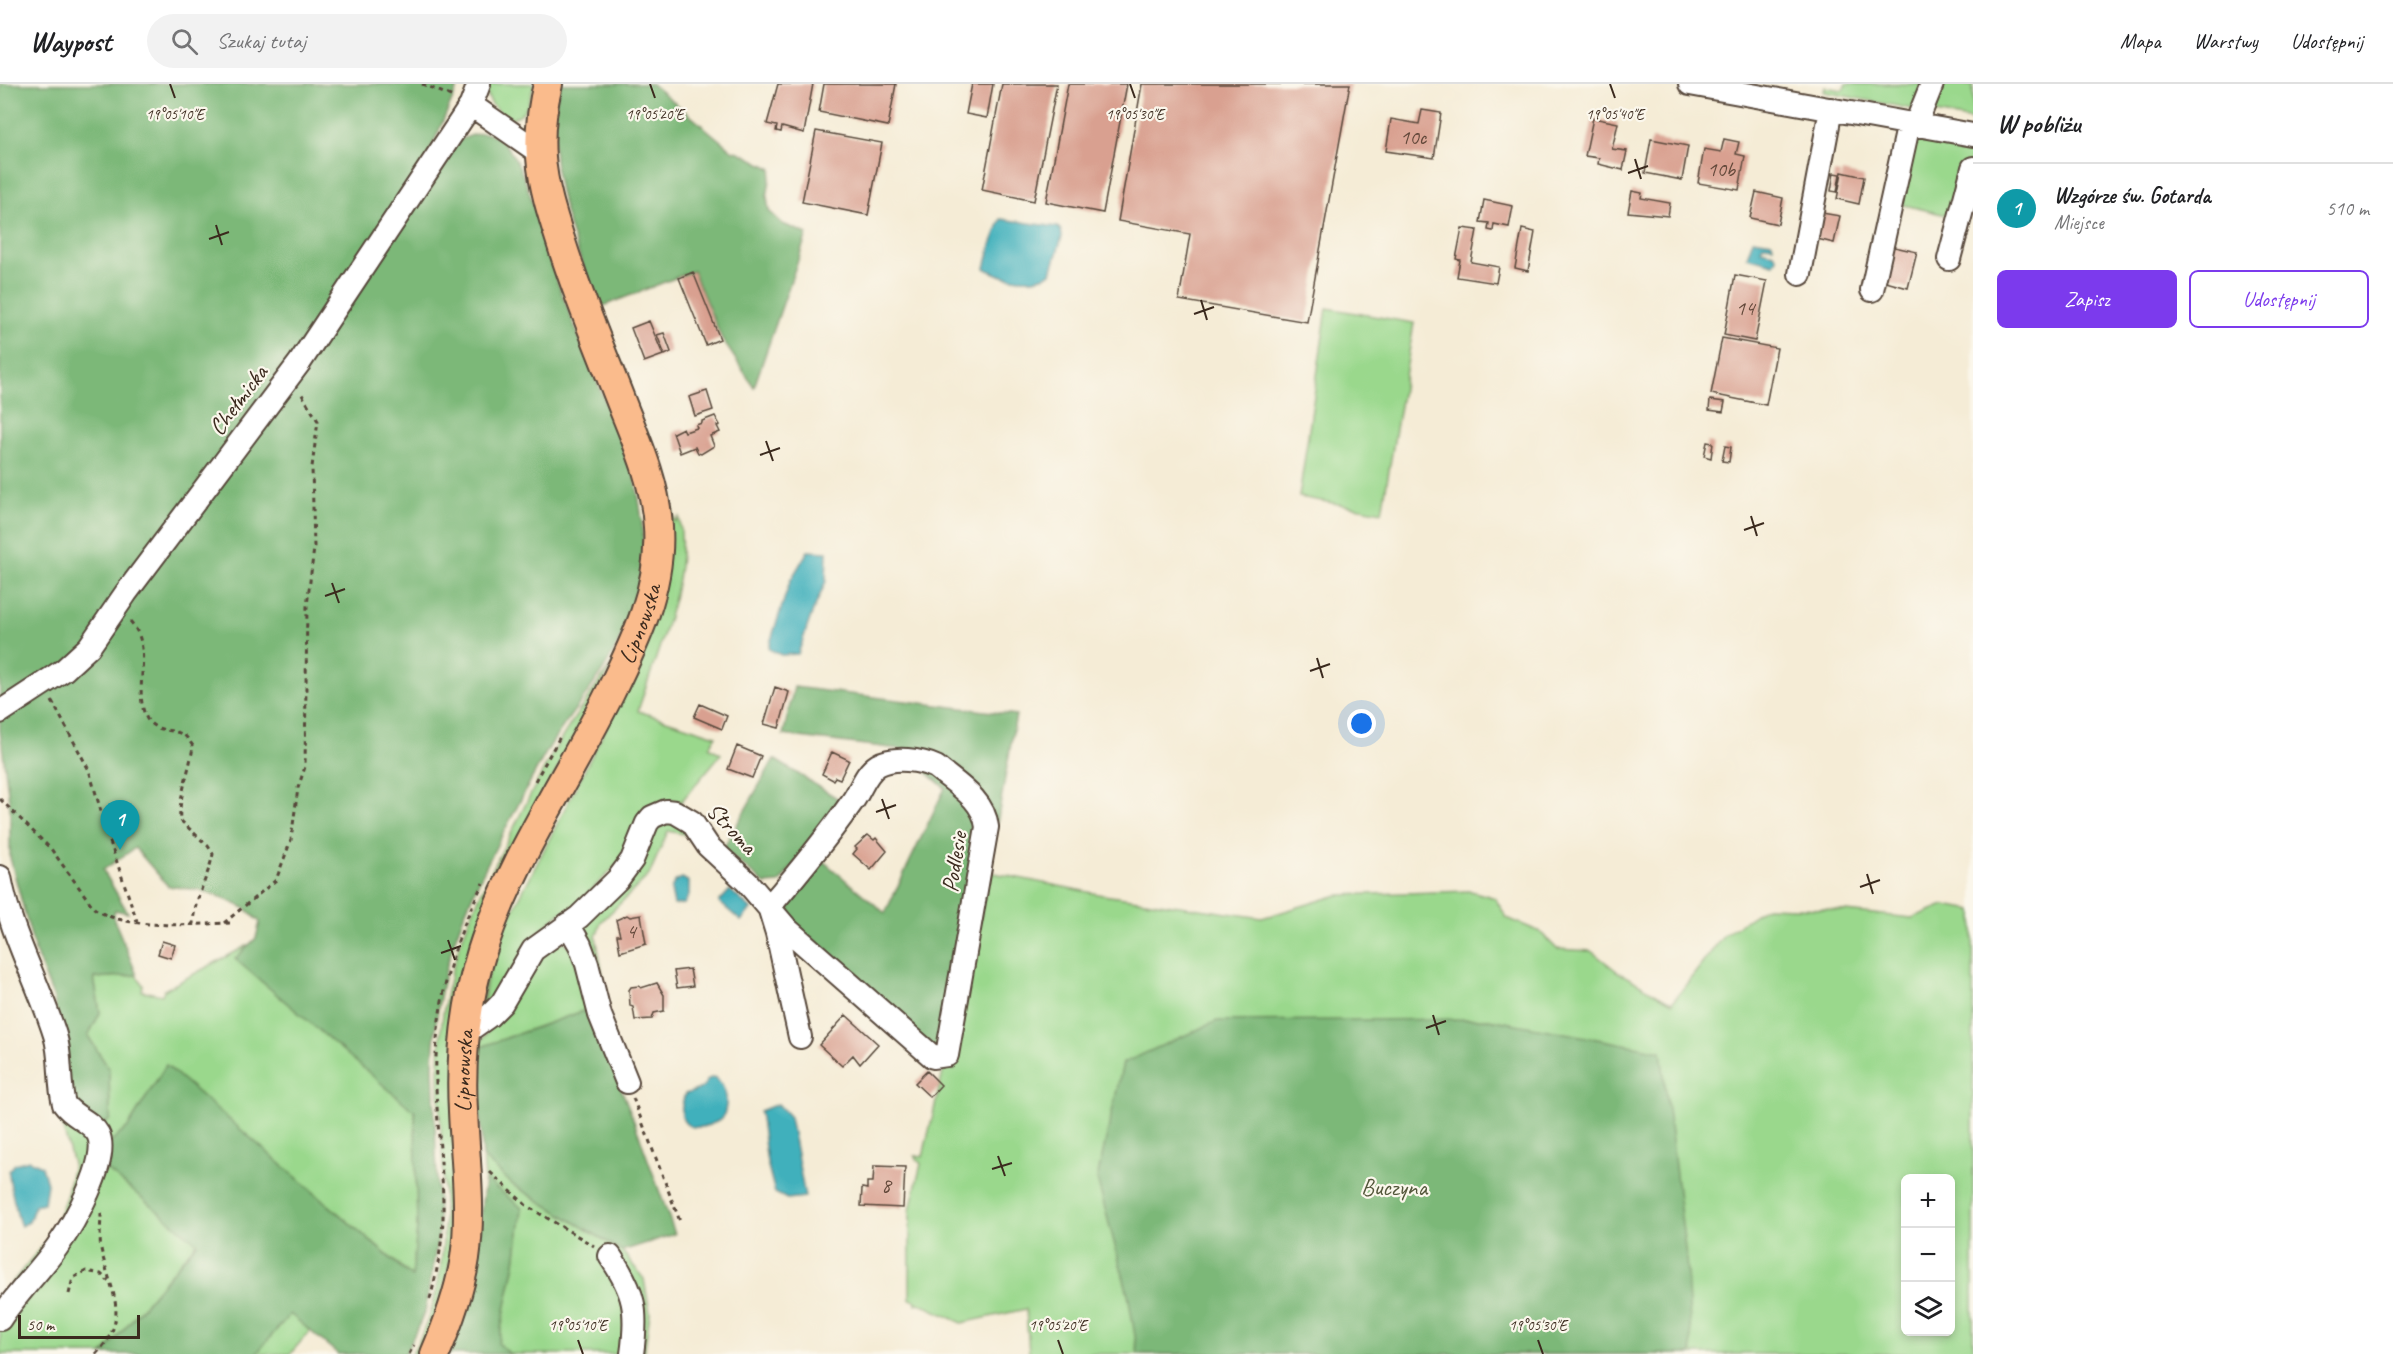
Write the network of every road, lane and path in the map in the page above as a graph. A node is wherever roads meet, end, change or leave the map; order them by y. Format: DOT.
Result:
graph roads {
  1 [pos="422,84"];
  2 [pos="548,84"];
  3 [pos="1690,84"];
  4 [pos="1932,84"];
  5 [pos="475,94"];
  6 [pos="1831,109"];
  7 [pos="1913,124"];
  8 [pos="1973,135"];
  9 [pos="540,153"];
  10 [pos="1973,168"];
  11 [pos="1949,259"];
  12 [pos="1800,274"];
  13 [pos="1872,290"];
  14 [pos="290,375"];
  15 [pos="116,608"];
  16 [pos="42,684"];
  17 [pos="0,712"];
  18 [pos="562,734"];
  19 [pos="535,782"];
  20 [pos="0,799"];
  21 [pos="0,877"];
  22 [pos="485,878"];
  23 [pos="769,907"];
  24 [pos="138,921"];
  25 [pos="224,923"];
  26 [pos="230,923"];
  27 [pos="193,924"];
  28 [pos="568,924"];
  29 [pos="465,1033"];
  30 [pos="800,1037"];
  31 [pos="926,1051"];
  32 [pos="627,1082"];
  33 [pos="489,1172"];
  34 [pos="91,1183"];
  35 [pos="681,1224"];
  36 [pos="610,1256"];
  37 [pos="111,1285"];
  38 [pos="69,1294"];
  39 [pos="430,1302"];
  40 [pos="0,1319"];
  41 [pos="426,1347"];
  42 [pos="96,1354"];
  43 [pos="409,1354"];
  44 [pos="632,1354"];
  1 -- 5 [label="path"];
  2 -- 9 [label="main road, Lipnowska"];
  3 -- 6 [label="street"];
  4 -- 7 [label="street"];
  5 -- 9 [label="street"];
  5 -- 14 [label="street, Chełmicka"];
  6 -- 7 [label="street"];
  6 -- 12 [label="street"];
  7 -- 8 [label="street"];
  7 -- 13 [label="street"];
  9 -- 29 [label="main road, Lipnowska"];
  10 -- 11 [label="street"];
  14 -- 15 [label="street, Chełmicka"];
  14 -- 25 [label="path"];
  15 -- 16 [label="street, Chełmicka"];
  15 -- 27 [label="path"];
  16 -- 17 [label="street, Chełmicka"];
  16 -- 24 [label="path"];
  18 -- 19 [label="path"];
  20 -- 24 [label="path"];
  21 -- 34 [label="street"];
  22 -- 39 [label="path"];
  23 -- 28 [label="street, Stroma"];
  23 -- 30 [label="street"];
  23 -- 31 [label="street, Stroma"];
  23 -- 31 [label="street, Podlesie"];
  24 -- 27 [label="path"];
  25 -- 26 [label="path"];
  25 -- 27 [label="path"];
  28 -- 29 [label="street, Stroma"];
  28 -- 32 [label="street"];
  29 -- 41 [label="main road, Lipnowska"];
  32 -- 35 [label="path"];
  33 -- 36 [label="path"];
  34 -- 37 [label="path"];
  34 -- 40 [label="street"];
  36 -- 44 [label="street"];
  37 -- 38 [label="path"];
  37 -- 42 [label="path"];
  41 -- 43 [label="path"];
}
